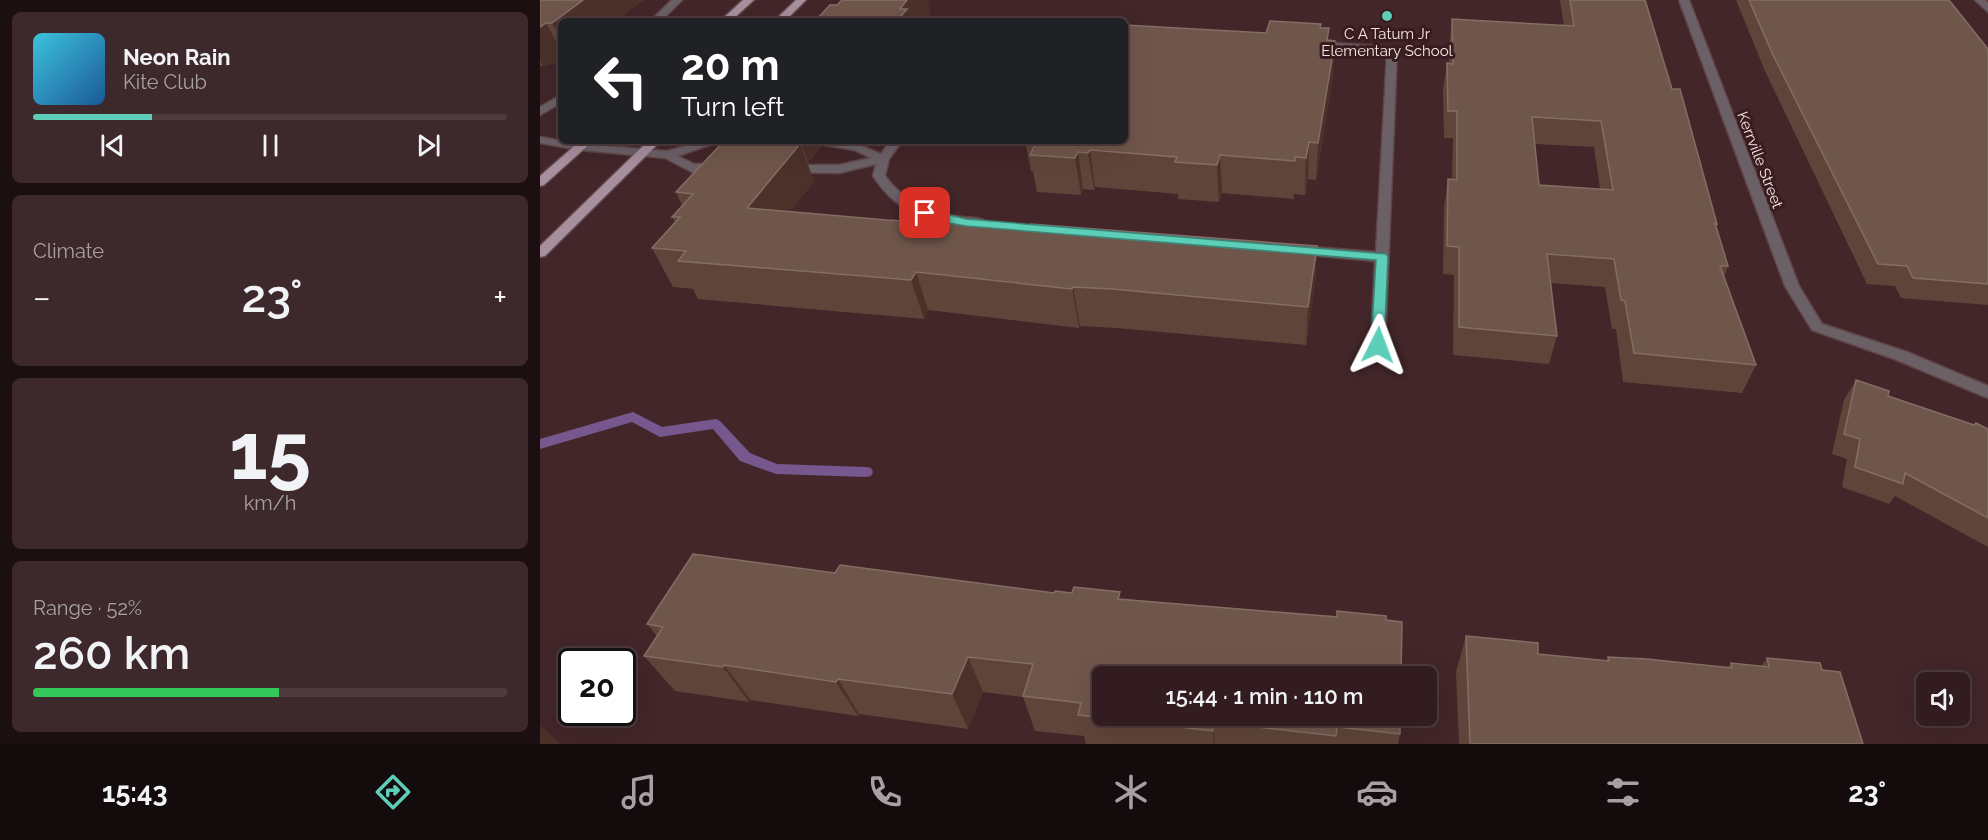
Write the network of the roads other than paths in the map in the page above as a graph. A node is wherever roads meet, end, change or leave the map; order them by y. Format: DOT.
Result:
graph roads {
  1 [pos="677,0"];
  2 [pos="749,0"];
  3 [pos="801,0"];
  4 [pos="1684,0"];
  5 [pos="1980,0"];
  6 [pos="1988,9"];
  7 [pos="658,18"];
  8 [pos="728,18"];
  9 [pos="782,18"];
  10 [pos="1299,44"];
  11 [pos="558,100"];
  12 [pos="540,112"];
  13 [pos="540,140"];
  14 [pos="558,142"];
  15 [pos="583,144"];
  16 [pos="652,144"];
  17 [pos="705,144"];
  18 [pos="838,144"];
  19 [pos="894,144"];
  20 [pos="643,153"];
  21 [pos="668,155"];
  22 [pos="883,159"];
  23 [pos="735,169"];
  24 [pos="781,169"];
  25 [pos="540,182"];
  26 [pos="1001,225"];
  27 [pos="1287,249"];
  28 [pos="540,254"];
  29 [pos="1382,257"];
  30 [pos="1378,345"];
  31 [pos="1988,392"];
  1 -- 7 [label="street"];
  2 -- 8 [label="main road"];
  3 -- 9 [label="main road"];
  4 -- 31 [label="street, Kerrville Street"];
  5 -- 6 [label="street"];
  10 -- 29 [label="street"];
  11 -- 12 [label="street"];
  13 -- 14 [label="street"];
  15 -- 20 [label="street"];
  15 -- 25 [label="main road"];
  16 -- 20 [label="main road"];
  17 -- 21 [label="street"];
  18 -- 22 [label="street"];
  19 -- 22 [label="street"];
  20 -- 21 [label="street"];
  20 -- 28 [label="main road"];
  21 -- 23 [label="street"];
  22 -- 24 [label="street"];
  22 -- 26 [label="street"];
  27 -- 29 [label="street"];
  29 -- 30 [label="street"];
}
